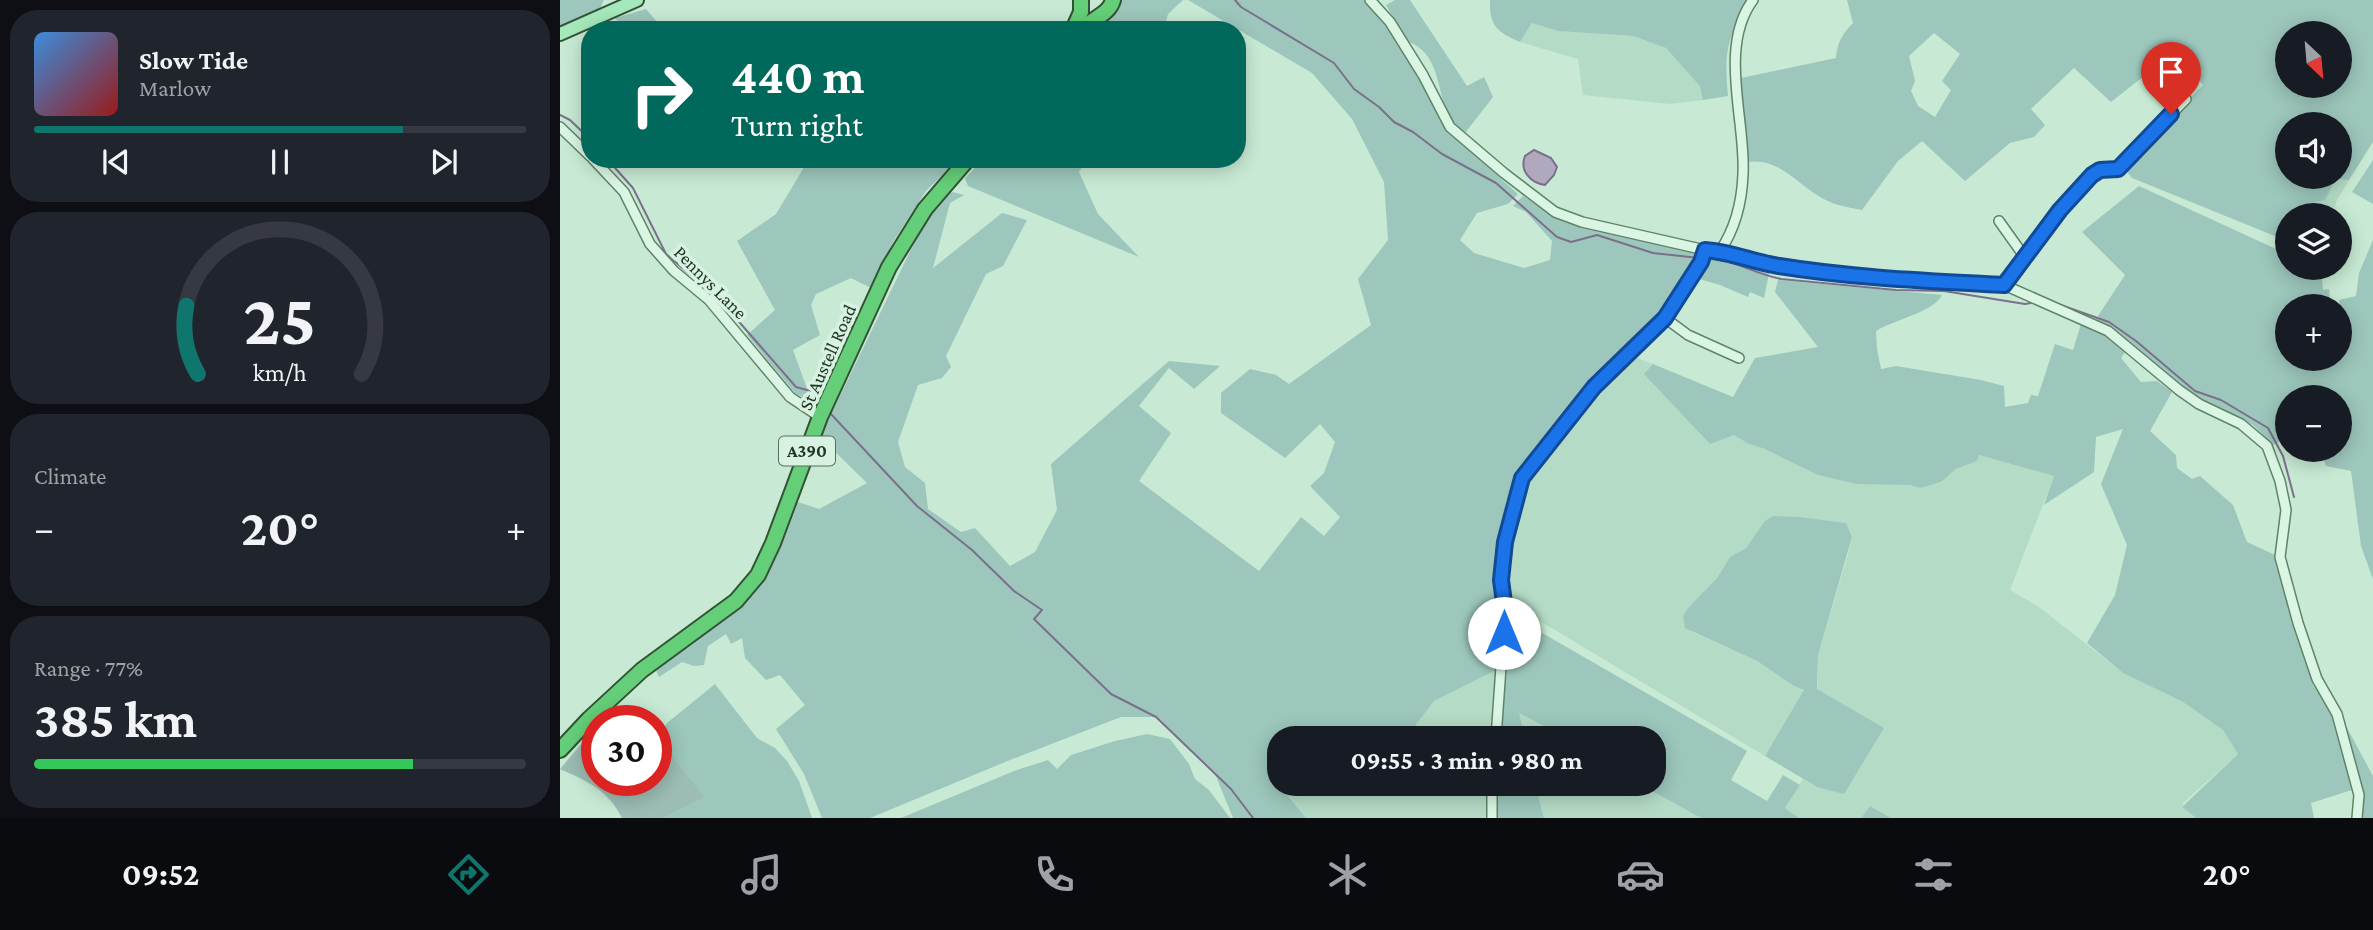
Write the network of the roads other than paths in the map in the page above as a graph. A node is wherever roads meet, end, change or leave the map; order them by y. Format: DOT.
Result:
graph roads {
  1 [pos="637,0"];
  2 [pos="1113,0"];
  3 [pos="1370,0"];
  4 [pos="1752,0"];
  5 [pos="1081,1"];
  6 [pos="616,4"];
  7 [pos="1102,14"];
  8 [pos="584,21"];
  9 [pos="1078,21"];
  10 [pos="1090,21"];
  11 [pos="581,23"];
  12 [pos="560,34"];
  13 [pos="2186,99"];
  14 [pos="560,127"];
  15 [pos="581,148"];
  16 [pos="601,168"];
  17 [pos="960,168"];
  18 [pos="1998,221"];
  19 [pos="1720,251"];
  20 [pos="1703,256"];
  21 [pos="2024,256"];
  22 [pos="2004,285"];
  23 [pos="1665,318"];
  24 [pos="1739,358"];
  25 [pos="820,417"];
  26 [pos="1497,726"];
  27 [pos="560,750"];
  28 [pos="1491,796"];
  29 [pos="1492,818"];
  30 [pos="2357,818"];
  1 -- 6 [label="main road"];
  2 -- 7 [label="highway"];
  3 -- 20 [label="street"];
  4 -- 19 [label="street"];
  5 -- 7 [label="highway"];
  5 -- 9 [label="highway"];
  6 -- 8 [label="main road"];
  7 -- 10 [label="highway"];
  11 -- 12 [label="main road"];
  13 -- 21 [label="street"];
  14 -- 15 [label="street, Pennys Lane"];
  16 -- 25 [label="street, Pennys Lane"];
  17 -- 25 [label="highway, St Austell Road / A390"];
  18 -- 21 [label="street"];
  19 -- 20 [label="street"];
  19 -- 22 [label="street"];
  20 -- 23 [label="street"];
  21 -- 22 [label="street"];
  22 -- 30 [label="street"];
  23 -- 24 [label="street"];
  23 -- 26 [label="street"];
  25 -- 27 [label="highway, St Austell Road / A390"];
  28 -- 29 [label="street"];
}
